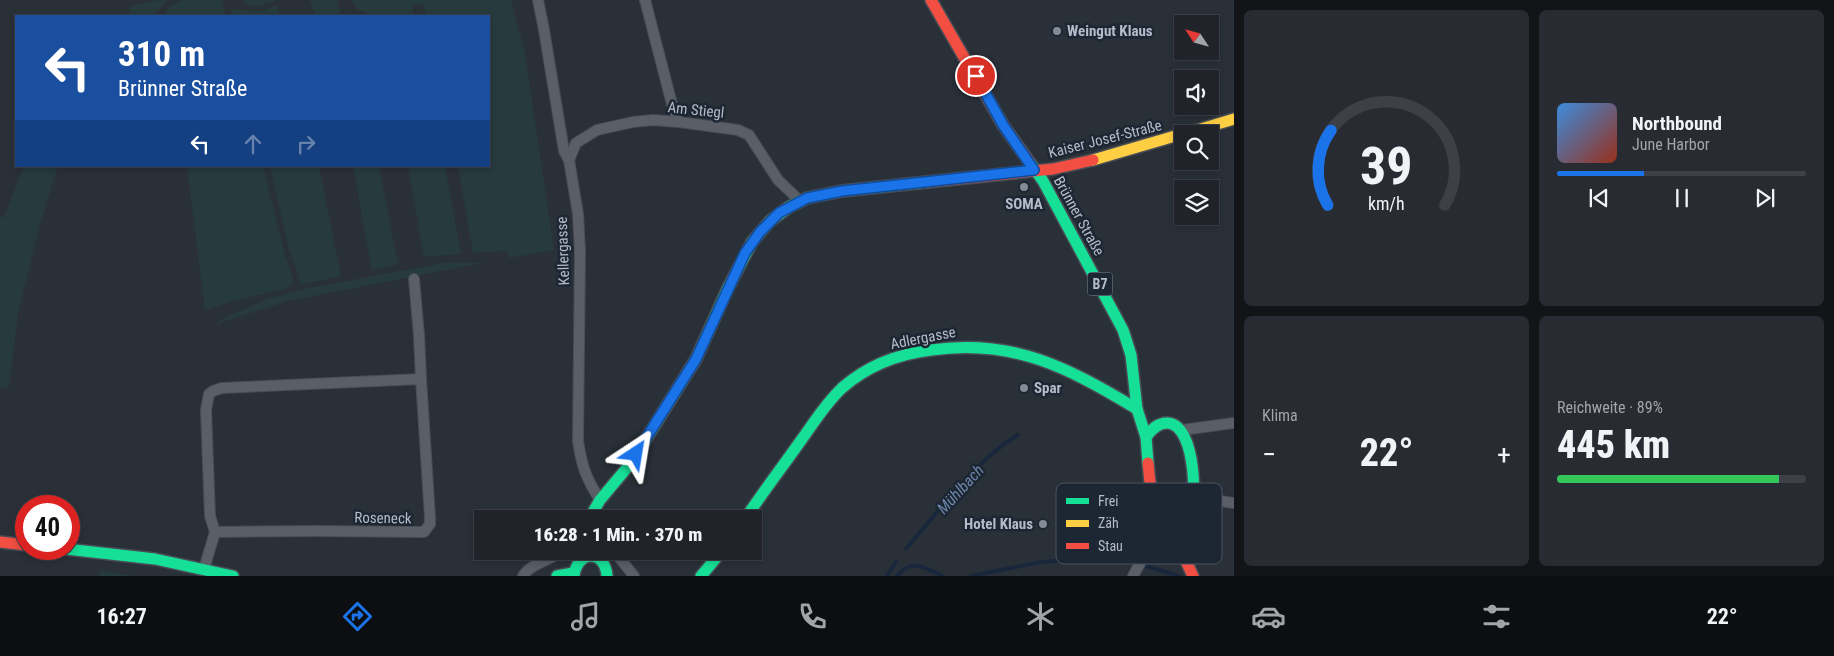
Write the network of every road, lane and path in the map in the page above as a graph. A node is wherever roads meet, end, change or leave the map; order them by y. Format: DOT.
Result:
graph roads {
  1 [pos="538,0"];
  2 [pos="646,0"];
  3 [pos="931,0"];
  4 [pos="1234,119"];
  5 [pos="678,122"];
  6 [pos="1214,125"];
  7 [pos="1174,137"];
  8 [pos="569,160"];
  9 [pos="1034,170"];
  10 [pos="800,201"];
  11 [pos="414,279"];
  12 [pos="421,379"];
  13 [pos="1136,409"];
  14 [pos="1166,422"];
  15 [pos="1234,423"];
  16 [pos="1182,430"];
  17 [pos="1146,437"];
  18 [pos="1150,483"];
  19 [pos="1192,483"];
  20 [pos="600,500"];
  21 [pos="594,510"];
  22 [pos="750,510"];
  23 [pos="215,532"];
  24 [pos="0,542"];
  25 [pos="15,544"];
  26 [pos="80,551"];
  27 [pos="547,560"];
  28 [pos="579,560"];
  29 [pos="602,560"];
  30 [pos="621,560"];
  31 [pos="715,560"];
  32 [pos="1140,564"];
  33 [pos="204,569"];
  34 [pos="574,574"];
  35 [pos="1134,575"];
  36 [pos="233,576"];
  37 [pos="524,576"];
  38 [pos="557,576"];
  39 [pos="607,576"];
  40 [pos="634,576"];
  41 [pos="702,576"];
  1 -- 8 [label="street, Kellergasse"];
  2 -- 5 [label="street"];
  3 -- 9 [label="main road, Brünner Straße / B7"];
  4 -- 6 [label="main road, Kaiser Josef-Straße"];
  5 -- 8 [label="street, Am Stiegl"];
  5 -- 10 [label="street, Am Stiegl"];
  7 -- 9 [label="main road, Kaiser Josef-Straße"];
  8 -- 20 [label="street, Kellergasse"];
  9 -- 10 [label="main road, Kaiser Josef-Straße"];
  9 -- 13 [label="main road, Brünner Straße / B7"];
  10 -- 20 [label="main road, Kaiser Josef-Straße"];
  11 -- 12 [label="street, Roseneck"];
  12 -- 23 [label="street"];
  12 -- 23 [label="street, Roseneck"];
  13 -- 14 [label="main road, Adlergasse"];
  13 -- 17 [label="main road, B7"];
  13 -- 22 [label="main road, Adlergasse"];
  14 -- 16 [label="main road, Adlergasse"];
  14 -- 17 [label="main road"];
  15 -- 16 [label="street"];
  16 -- 19 [label="main road, B7"];
  17 -- 18 [label="main road, B7"];
  20 -- 21 [label="main road, Kaiser Josef-Straße"];
  23 -- 33 [label="street"];
  24 -- 25 [label="main road"];
  26 -- 33 [label="main road"];
  27 -- 37 [label="street"];
  28 -- 34 [label="main road"];
  29 -- 39 [label="main road"];
  30 -- 40 [label="street"];
  31 -- 41 [label="main road"];
  32 -- 35 [label="street"];
  33 -- 36 [label="main road"];
  34 -- 38 [label="main road"];
}
